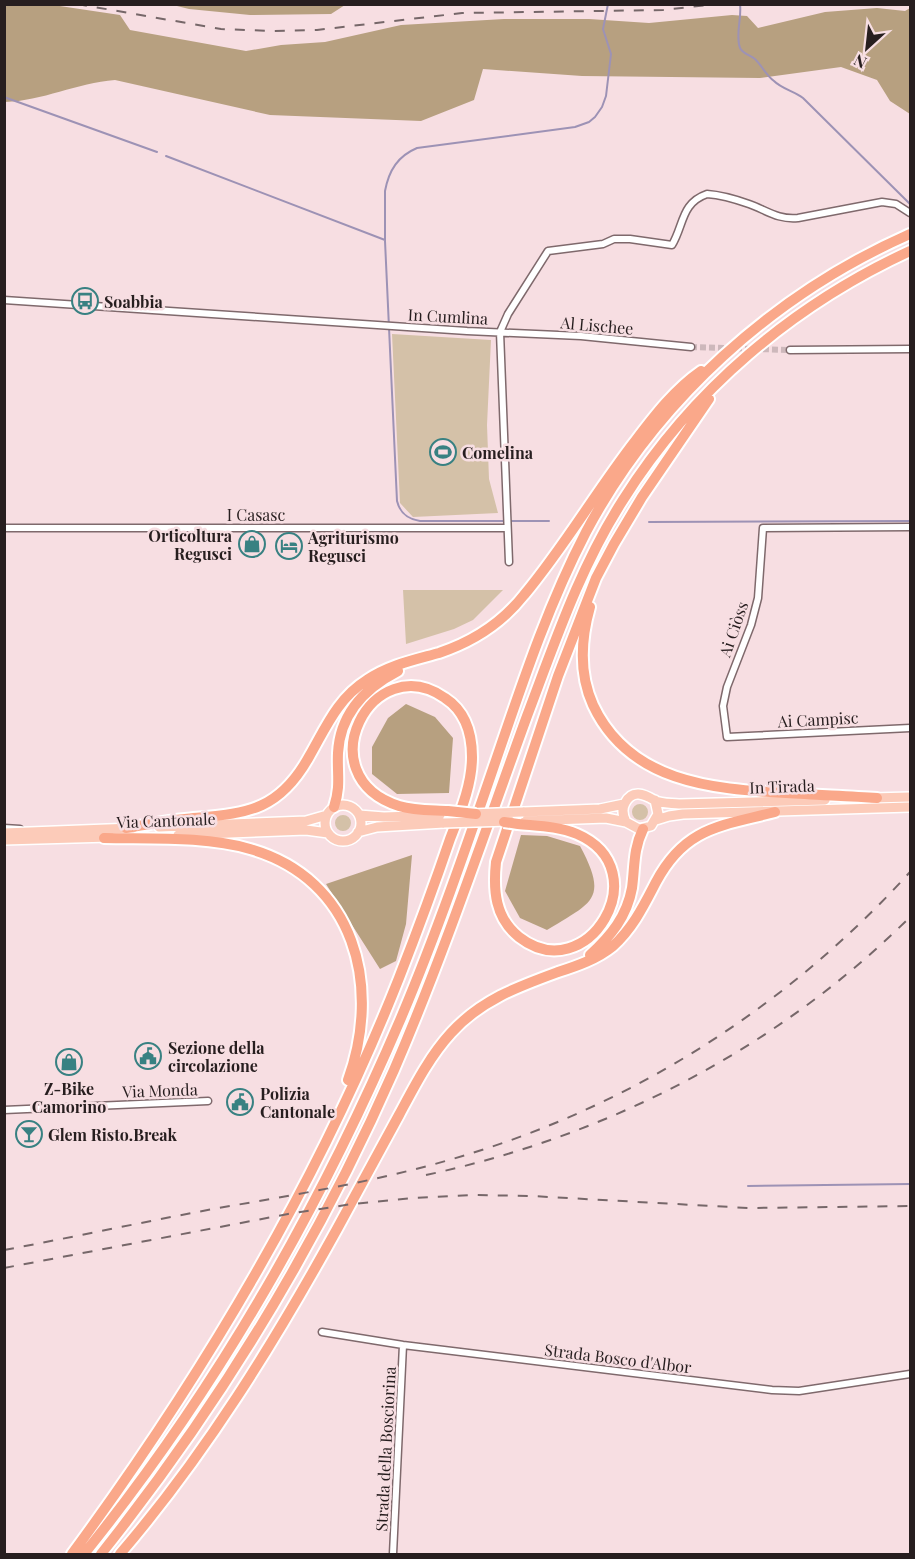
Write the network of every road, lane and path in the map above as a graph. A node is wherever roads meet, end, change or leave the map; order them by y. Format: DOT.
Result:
graph roads {
  1 [pos="910,213"];
  2 [pos="910,234"];
  3 [pos="910,250"];
  4 [pos="4,300"];
  5 [pos="500,332"];
  6 [pos="691,347"];
  7 [pos="910,349"];
  8 [pos="790,350"];
  9 [pos="719,359"];
  10 [pos="731,370"];
  11 [pos="507,527"];
  12 [pos="910,527"];
  13 [pos="4,528"];
  14 [pos="509,562"];
  15 [pos="604,564"];
  16 [pos="436,653"];
  17 [pos="910,728"];
  18 [pos="728,737"];
  19 [pos="910,797"];
  20 [pos="877,798"];
  21 [pos="655,800"];
  22 [pos="624,804"];
  23 [pos="910,807"];
  24 [pos="330,811"];
  25 [pos="775,812"];
  26 [pos="476,814"];
  27 [pos="359,815"];
  28 [pos="446,817"];
  29 [pos="520,819"];
  30 [pos="656,820"];
  31 [pos="504,822"];
  32 [pos="626,822"];
  33 [pos="4,828"];
  34 [pos="126,828"];
  35 [pos="643,829"];
  36 [pos="358,832"];
  37 [pos="4,833"];
  38 [pos="328,833"];
  39 [pos="50,836"];
  40 [pos="104,838"];
  41 [pos="4,840"];
  42 [pos="4,844"];
  43 [pos="573,967"];
  44 [pos="208,1101"];
  45 [pos="4,1110"];
  46 [pos="326,1138"];
  47 [pos="322,1332"];
  48 [pos="403,1345"];
  49 [pos="910,1374"];
  50 [pos="72,1554"];
  51 [pos="84,1554"];
  52 [pos="101,1554"];
  53 [pos="120,1554"];
  54 [pos="393,1554"];
  1 -- 5 [label="street, In Cumlina"];
  2 -- 9 [label="highway"];
  3 -- 10 [label="highway"];
  4 -- 5 [label="street, In Cumlina"];
  5 -- 6 [label="street, Al Lischee"];
  5 -- 11 [label="street"];
  7 -- 8 [label="street"];
  9 -- 16 [label="highway"];
  9 -- 51 [label="highway"];
  10 -- 15 [label="highway"];
  10 -- 52 [label="highway"];
  11 -- 13 [label="street, I Casasc"];
  11 -- 14 [label="street"];
  12 -- 18 [label="street, Ai Ciòss"];
  15 -- 20 [label="highway"];
  15 -- 29 [label="highway"];
  16 -- 24 [label="highway"];
  16 -- 34 [label="highway"];
  17 -- 18 [label="street, Ai Campisc"];
  19 -- 20 [label="main road, In Tirada"];
  20 -- 21 [label="main road, In Tirada"];
  21 -- 22 [label="main road"];
  21 -- 30 [label="main road"];
  22 -- 29 [label="main road"];
  22 -- 32 [label="main road"];
  23 -- 25 [label="main road"];
  24 -- 27 [label="main road"];
  24 -- 34 [label="main road, Via Cantonale"];
  24 -- 38 [label="main road"];
  25 -- 30 [label="main road"];
  25 -- 43 [label="highway"];
  26 -- 28 [label="highway, bridge"];
  26 -- 29 [label="main road, bridge"];
  27 -- 28 [label="main road"];
  27 -- 36 [label="main road"];
  28 -- 31 [label="main road, bridge"];
  28 -- 36 [label="main road"];
  28 -- 46 [label="highway"];
  29 -- 31 [label="highway, bridge"];
  29 -- 32 [label="main road"];
  30 -- 35 [label="main road"];
  32 -- 35 [label="main road"];
  33 -- 39 [label="street"];
  34 -- 39 [label="main road, Via Cantonale"];
  35 -- 43 [label="highway"];
  36 -- 38 [label="main road"];
  37 -- 39 [label="main road, Via Cantonale"];
  38 -- 40 [label="main road, Via Cantonale"];
  39 -- 40 [label="main road, Via Cantonale"];
  39 -- 41 [label="main road, Via Cantonale"];
  39 -- 42 [label="street"];
  40 -- 46 [label="highway"];
  43 -- 53 [label="highway"];
  44 -- 45 [label="street, Via Monda"];
  46 -- 50 [label="highway"];
  47 -- 48 [label="street, Strada Bosco d'Albor"];
  48 -- 49 [label="street, Strada Bosco d'Albor"];
  48 -- 54 [label="street, Strada della Bosciorina"];
}
